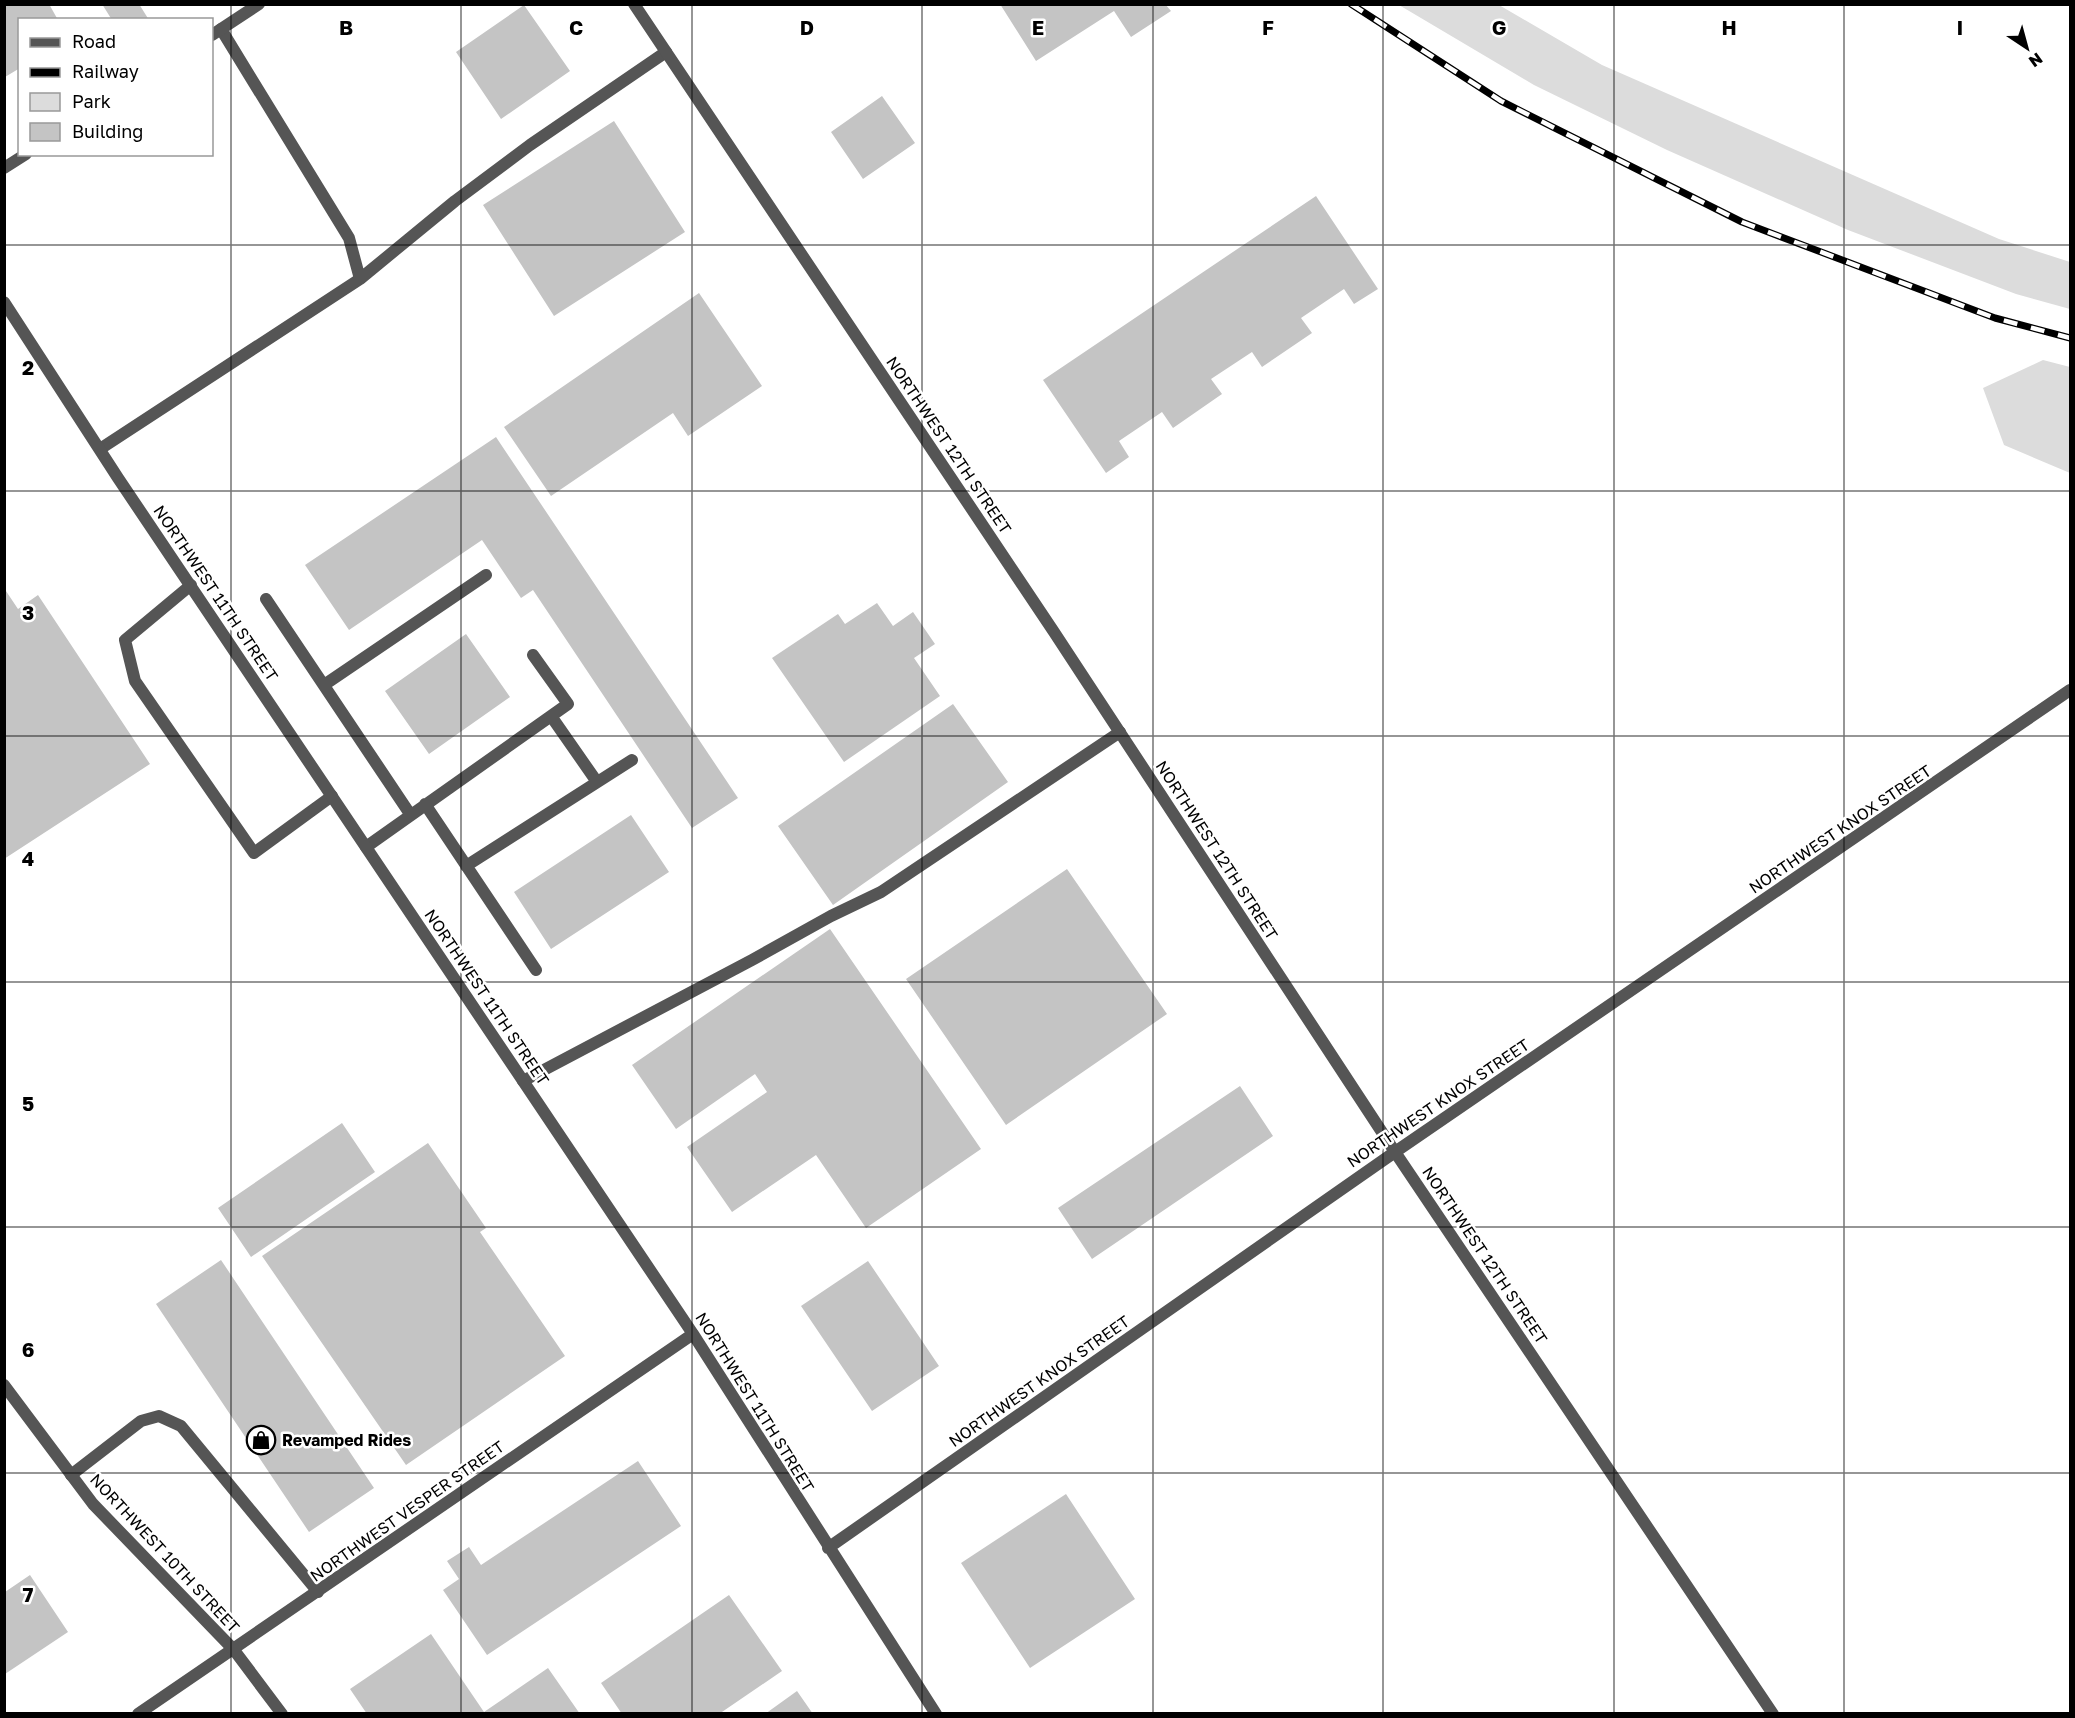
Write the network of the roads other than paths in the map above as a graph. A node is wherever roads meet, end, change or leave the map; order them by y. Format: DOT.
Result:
graph roads {
  1 [pos="259,4"];
  2 [pos="634,4"];
  3 [pos="216,32"];
  4 [pos="666,52"];
  5 [pos="23,156"];
  6 [pos="4,168"];
  7 [pos="360,279"];
  8 [pos="4,302"];
  9 [pos="100,450"];
  10 [pos="486,575"];
  11 [pos="191,585"];
  12 [pos="266,599"];
  13 [pos="533,655"];
  14 [pos="324,685"];
  15 [pos="2070,690"];
  16 [pos="551,716"];
  17 [pos="1120,732"];
  18 [pos="632,760"];
  19 [pos="597,782"];
  20 [pos="332,796"];
  21 [pos="425,804"];
  22 [pos="411,814"];
  23 [pos="366,847"];
  24 [pos="466,866"];
  25 [pos="536,970"];
  26 [pos="523,1081"];
  27 [pos="1395,1152"];
  28 [pos="693,1334"];
  29 [pos="4,1385"];
  30 [pos="71,1476"];
  31 [pos="828,1548"];
  32 [pos="318,1592"];
  33 [pos="234,1650"];
  34 [pos="138,1713"];
  35 [pos="282,1713"];
  36 [pos="936,1713"];
  37 [pos="1773,1713"];
  1 -- 3 [label="street"];
  2 -- 4 [label="street, NORTHWEST 12TH STREET"];
  3 -- 7 [label="street"];
  4 -- 7 [label="street"];
  4 -- 17 [label="street, NORTHWEST 12TH STREET"];
  5 -- 6 [label="street"];
  7 -- 9 [label="street"];
  8 -- 9 [label="street, NORTHWEST 11TH STREET"];
  9 -- 11 [label="street, NORTHWEST 11TH STREET"];
  10 -- 14 [label="street"];
  11 -- 20 [label="street, NORTHWEST 11TH STREET"];
  11 -- 20 [label="street"];
  12 -- 14 [label="street"];
  13 -- 16 [label="street"];
  14 -- 22 [label="street"];
  15 -- 27 [label="street, NORTHWEST KNOX STREET"];
  16 -- 19 [label="street"];
  16 -- 21 [label="street"];
  17 -- 26 [label="street"];
  17 -- 27 [label="street, NORTHWEST 12TH STREET"];
  18 -- 19 [label="street"];
  19 -- 24 [label="street"];
  20 -- 23 [label="street, NORTHWEST 11TH STREET"];
  21 -- 22 [label="street"];
  21 -- 24 [label="street"];
  22 -- 23 [label="street"];
  23 -- 26 [label="street, NORTHWEST 11TH STREET"];
  24 -- 25 [label="street"];
  26 -- 28 [label="street, NORTHWEST 11TH STREET"];
  27 -- 31 [label="street, NORTHWEST KNOX STREET"];
  27 -- 37 [label="street, NORTHWEST 12TH STREET"];
  28 -- 31 [label="street, NORTHWEST 11TH STREET"];
  28 -- 32 [label="street, NORTHWEST VESPER STREET"];
  29 -- 30 [label="street, NORTHWEST 10TH STREET"];
  30 -- 32 [label="street"];
  30 -- 33 [label="street, NORTHWEST 10TH STREET"];
  31 -- 36 [label="street, NORTHWEST 11TH STREET"];
  32 -- 33 [label="street, NORTHWEST VESPER STREET"];
  33 -- 34 [label="street, NORTHWEST VESPER STREET"];
  33 -- 35 [label="street, NORTHWEST 10TH STREET"];
}
